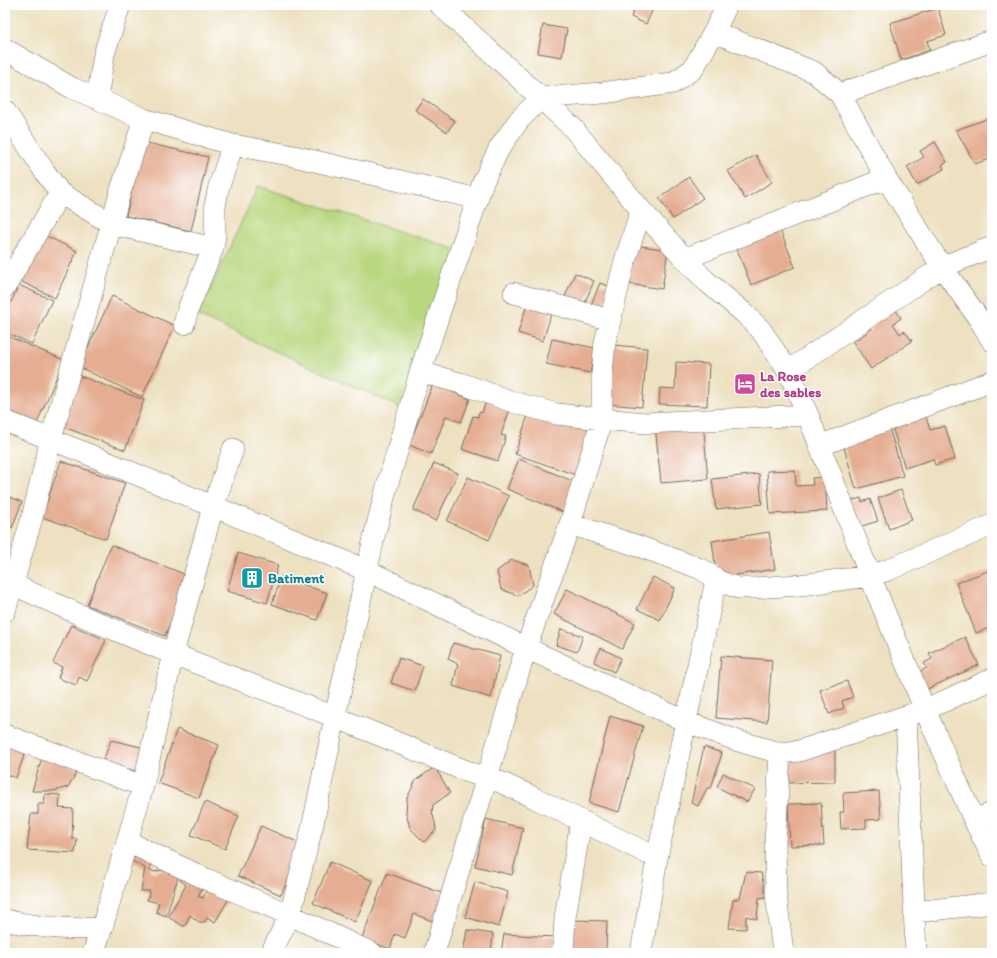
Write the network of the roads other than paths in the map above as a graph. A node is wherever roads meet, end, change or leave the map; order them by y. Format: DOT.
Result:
graph roads {
  1 [pos="120,5"];
  2 [pos="440,5"];
  3 [pos="727,5"];
  4 [pos="714,32"];
  5 [pos="992,41"];
  6 [pos="5,49"];
  7 [pos="840,94"];
  8 [pos="541,98"];
  9 [pos="97,100"];
  10 [pos="5,111"];
  11 [pos="144,119"];
  12 [pos="233,145"];
  13 [pos="886,178"];
  14 [pos="60,193"];
  15 [pos="478,199"];
  16 [pos="641,210"];
  17 [pos="112,224"];
  18 [pos="992,247"];
  19 [pos="213,248"];
  20 [pos="685,259"];
  21 [pos="942,267"];
  22 [pos="6,280"];
  23 [pos="514,293"];
  24 [pos="610,320"];
  25 [pos="184,324"];
  26 [pos="992,341"];
  27 [pos="788,371"];
  28 [pos="420,372"];
  29 [pos="992,381"];
  30 [pos="808,415"];
  31 [pos="602,419"];
  32 [pos="5,421"];
  33 [pos="51,439"];
  34 [pos="819,446"];
  35 [pos="233,449"];
  36 [pos="213,507"];
  37 [pos="570,524"];
  38 [pos="992,525"];
  39 [pos="368,571"];
  40 [pos="870,576"];
  41 [pos="716,580"];
  42 [pos="9,583"];
  43 [pos="5,611"];
  44 [pos="526,648"];
  45 [pos="173,654"];
  46 [pos="992,679"];
  47 [pos="916,713"];
  48 [pos="335,717"];
  49 [pos="687,722"];
  50 [pos="5,735"];
  51 [pos="780,753"];
  52 [pos="487,778"];
  53 [pos="143,786"];
  54 [pos="983,817"];
  55 [pos="581,820"];
  56 [pos="128,842"];
  57 [pos="992,856"];
  58 [pos="657,858"];
  59 [pos="992,904"];
  60 [pos="915,912"];
  61 [pos="290,914"];
  62 [pos="5,920"];
  63 [pos="102,928"];
  64 [pos="93,953"];
  65 [pos="271,953"];
  66 [pos="372,953"];
  67 [pos="434,953"];
  68 [pos="563,953"];
  69 [pos="641,953"];
  70 [pos="783,953"];
  71 [pos="916,953"];
  1 -- 9 [label="street"];
  2 -- 8 [label="street"];
  3 -- 4 [label="street"];
  4 -- 7 [label="street"];
  4 -- 8 [label="street"];
  5 -- 7 [label="street"];
  6 -- 9 [label="street"];
  7 -- 13 [label="street"];
  8 -- 15 [label="street"];
  8 -- 16 [label="street"];
  9 -- 11 [label="street"];
  10 -- 14 [label="street"];
  11 -- 12 [label="street"];
  11 -- 17 [label="street"];
  12 -- 15 [label="street"];
  12 -- 19 [label="street"];
  13 -- 20 [label="street"];
  13 -- 21 [label="street"];
  14 -- 17 [label="street"];
  14 -- 22 [label="street"];
  15 -- 28 [label="street"];
  16 -- 20 [label="street"];
  16 -- 24 [label="street"];
  17 -- 19 [label="street"];
  17 -- 33 [label="street"];
  18 -- 21 [label="street"];
  19 -- 25 [label="street"];
  20 -- 27 [label="street"];
  21 -- 26 [label="street"];
  21 -- 27 [label="street"];
  23 -- 24 [label="street"];
  24 -- 31 [label="street"];
  27 -- 30 [label="street"];
  28 -- 31 [label="street"];
  28 -- 39 [label="street"];
  29 -- 34 [label="street"];
  30 -- 31 [label="street"];
  30 -- 34 [label="street"];
  31 -- 37 [label="street"];
  32 -- 33 [label="street"];
  33 -- 36 [label="street"];
  33 -- 42 [label="street"];
  34 -- 40 [label="street"];
  35 -- 36 [label="street"];
  36 -- 39 [label="street"];
  36 -- 45 [label="street"];
  37 -- 41 [label="street"];
  37 -- 44 [label="street"];
  38 -- 40 [label="street"];
  39 -- 44 [label="street"];
  39 -- 48 [label="street"];
  40 -- 41 [label="street"];
  40 -- 47 [label="street"];
  41 -- 49 [label="street"];
  42 -- 43 [label="street"];
  42 -- 45 [label="street"];
  44 -- 49 [label="street"];
  44 -- 52 [label="street"];
  45 -- 48 [label="street"];
  45 -- 53 [label="street"];
  46 -- 47 [label="street"];
  47 -- 51 [label="street"];
  47 -- 54 [label="street"];
  47 -- 60 [label="street"];
  48 -- 52 [label="street"];
  48 -- 61 [label="street"];
  49 -- 51 [label="street"];
  49 -- 58 [label="street"];
  50 -- 53 [label="street"];
  51 -- 70 [label="street"];
  52 -- 55 [label="street"];
  52 -- 67 [label="street"];
  53 -- 56 [label="street"];
  54 -- 57 [label="street"];
  55 -- 58 [label="street"];
  55 -- 68 [label="street"];
  56 -- 61 [label="street"];
  56 -- 63 [label="street"];
  58 -- 69 [label="street"];
  59 -- 60 [label="street"];
  60 -- 71 [label="street"];
  61 -- 65 [label="street"];
  61 -- 66 [label="street"];
  62 -- 63 [label="street"];
  63 -- 64 [label="street"];
}
